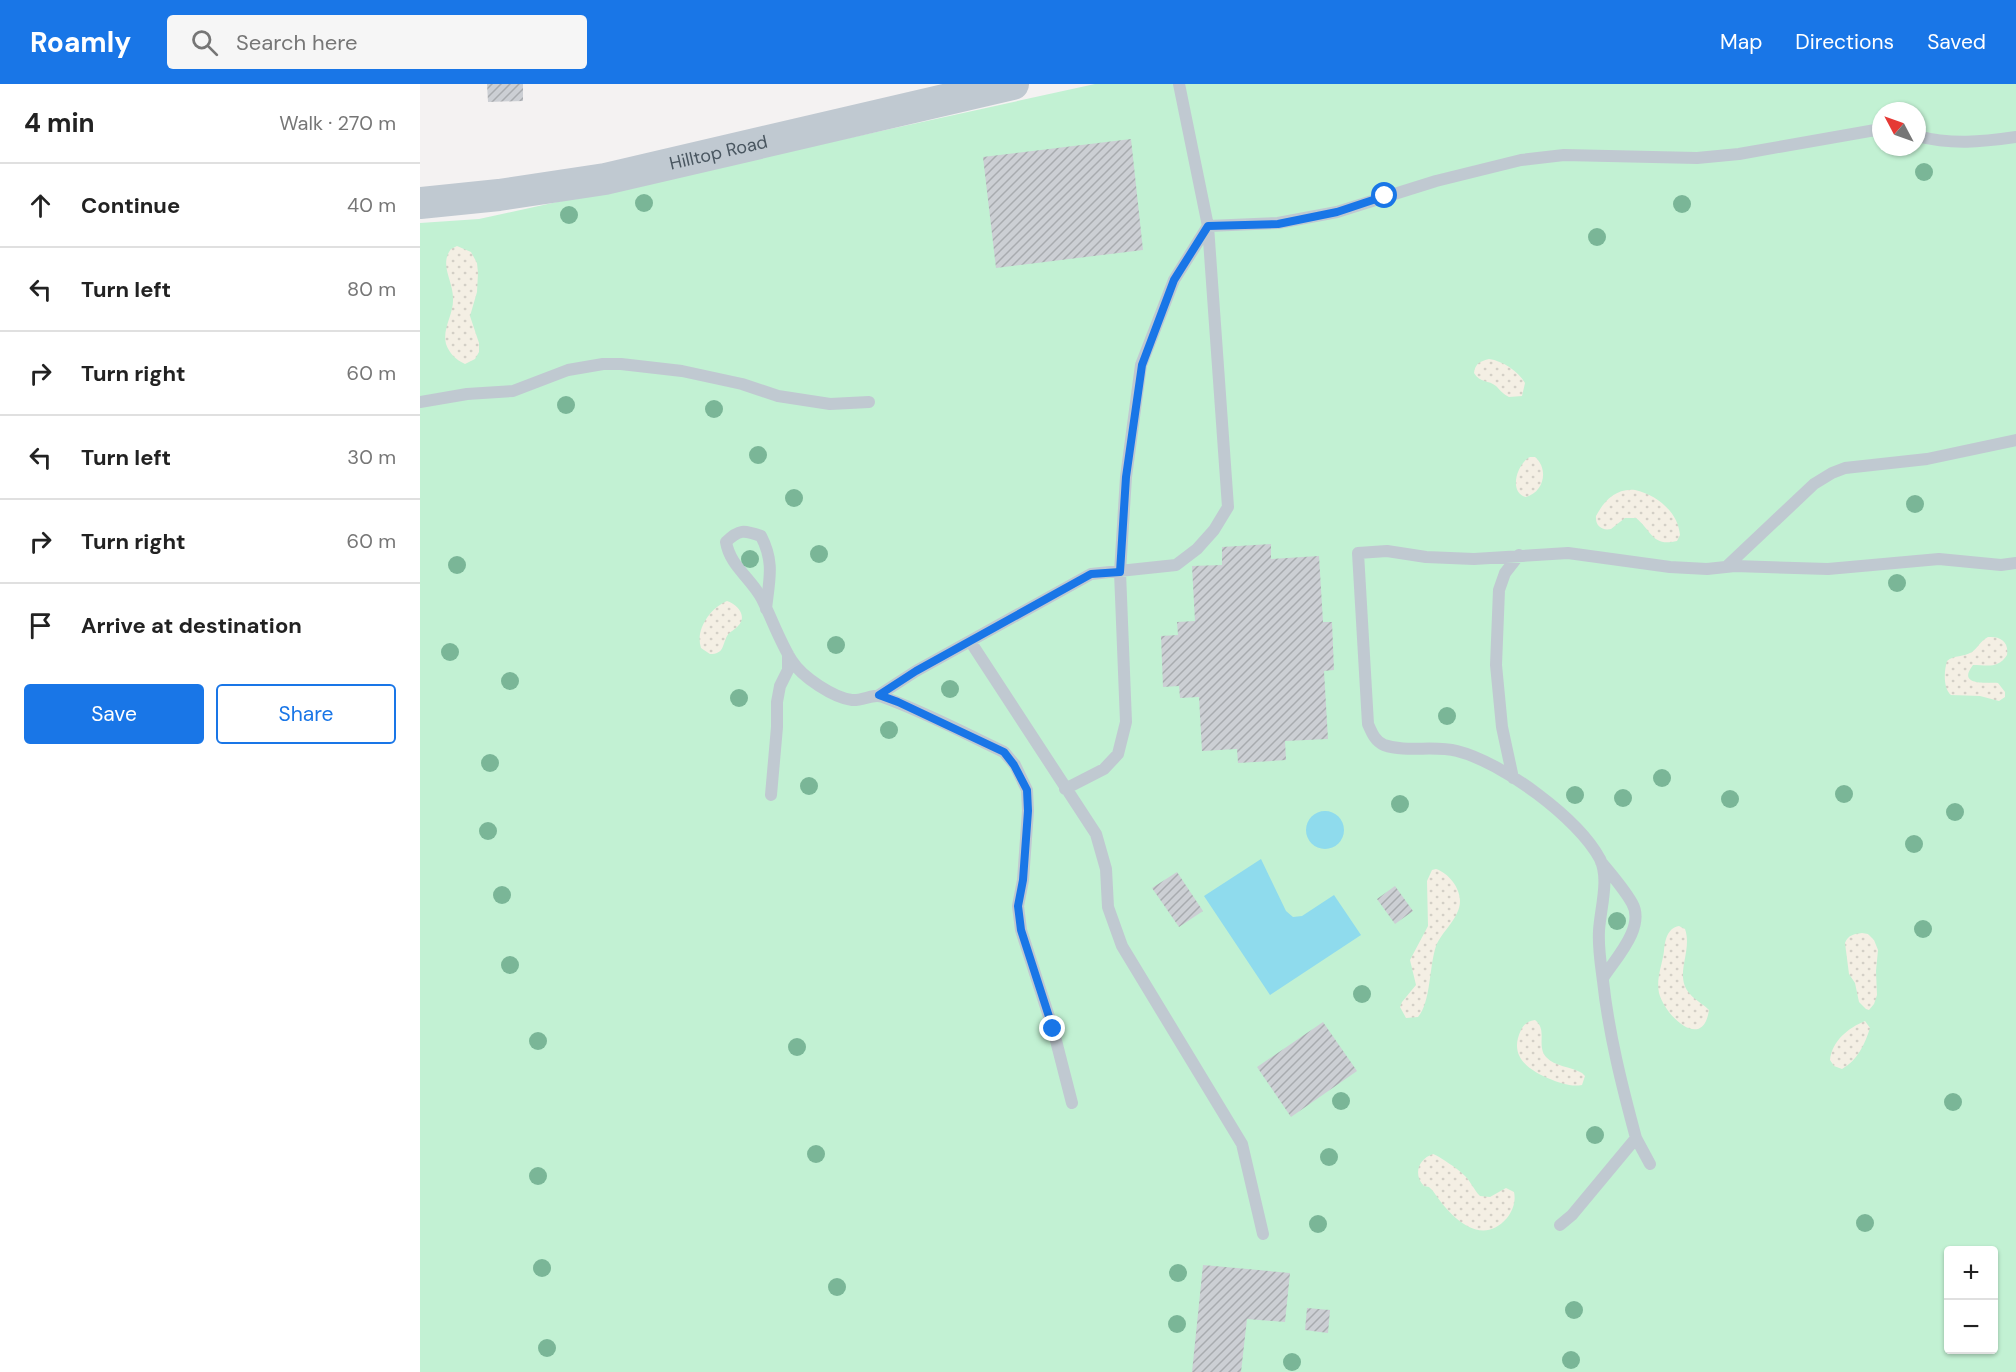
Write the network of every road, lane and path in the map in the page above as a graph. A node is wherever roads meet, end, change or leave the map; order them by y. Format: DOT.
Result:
graph roads {
  1 [pos="1013,84"];
  2 [pos="1179,84"];
  3 [pos="1872,131"];
  4 [pos="2016,137"];
  5 [pos="1926,138"];
  6 [pos="420,202"];
  7 [pos="1208,226"];
  8 [pos="420,402"];
  9 [pos="869,402"];
  10 [pos="2016,440"];
  11 [pos="1519,555"];
  12 [pos="2016,563"];
  13 [pos="1726,567"];
  14 [pos="1120,572"];
  15 [pos="766,609"];
  16 [pos="970,641"];
  17 [pos="788,654"];
  18 [pos="879,695"];
  19 [pos="1513,778"];
  20 [pos="1065,789"];
  21 [pos="771,795"];
  22 [pos="1601,861"];
  23 [pos="1603,978"];
  24 [pos="1072,1103"];
  25 [pos="1636,1138"];
  26 [pos="1650,1164"];
  27 [pos="1560,1225"];
  28 [pos="1263,1234"];
  1 -- 6 [label="street, Hilltop Road"];
  2 -- 7 [label="lane"];
  3 -- 7 [label="lane"];
  4 -- 5 [label="lane"];
  7 -- 14 [label="lane"];
  7 -- 14 [label="lane"];
  8 -- 9 [label="lane"];
  10 -- 13 [label="lane"];
  11 -- 13 [label="lane"];
  11 -- 19 [label="lane"];
  11 -- 19 [label="lane"];
  12 -- 13 [label="lane"];
  14 -- 16 [label="lane"];
  14 -- 20 [label="lane"];
  15 -- 15 [label="lane"];
  15 -- 17 [label="lane"];
  16 -- 18 [label="lane"];
  16 -- 20 [label="lane"];
  17 -- 18 [label="lane"];
  17 -- 21 [label="lane"];
  18 -- 24 [label="lane"];
  19 -- 22 [label="lane"];
  20 -- 28 [label="lane"];
  22 -- 23 [label="lane"];
  22 -- 23 [label="lane"];
  23 -- 25 [label="lane"];
  25 -- 26 [label="lane"];
  25 -- 27 [label="lane"];
}
